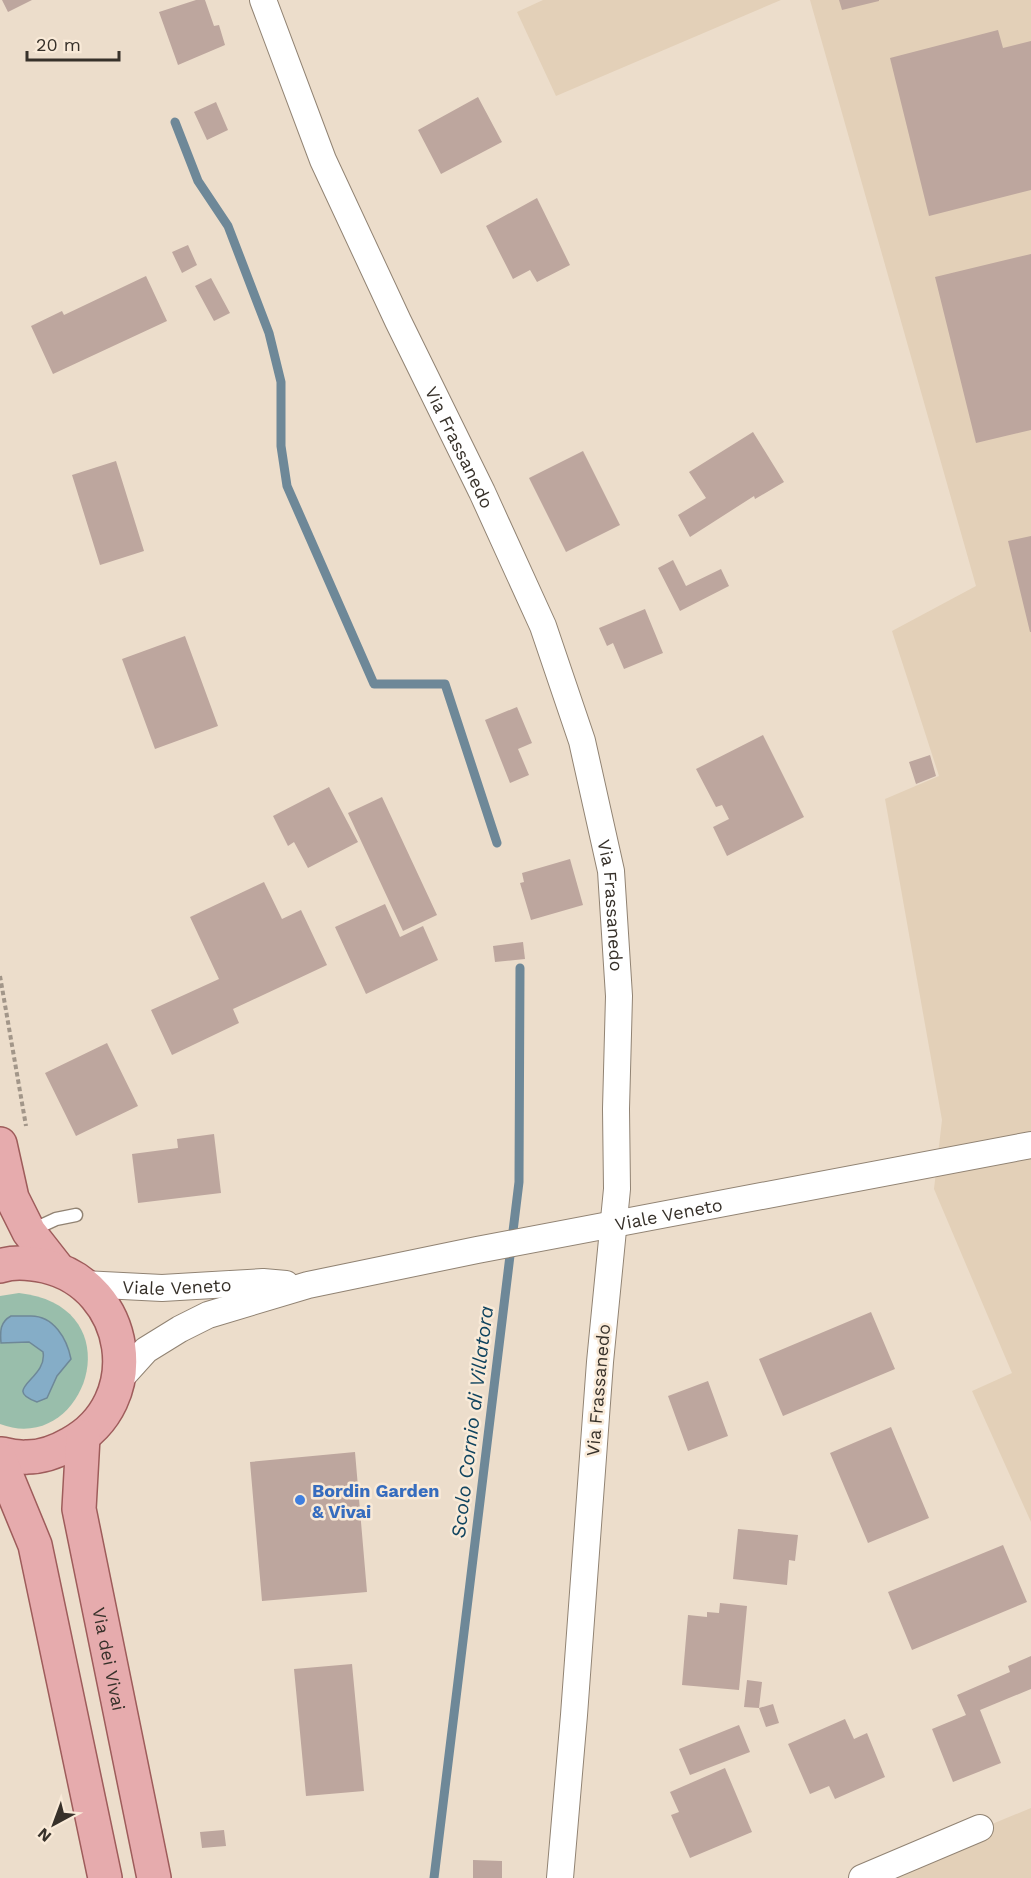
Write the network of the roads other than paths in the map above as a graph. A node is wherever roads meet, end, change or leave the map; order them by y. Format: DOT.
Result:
graph roads {
  1 [pos="263,0"];
  2 [pos="14,1139"];
  3 [pos="1031,1145"];
  4 [pos="76,1215"];
  5 [pos="615,1225"];
  6 [pos="29,1232"];
  7 [pos="0,1266"];
  8 [pos="71,1276"];
  9 [pos="308,1285"];
  10 [pos="118,1381"];
  11 [pos="83,1437"];
  12 [pos="0,1454"];
  13 [pos="0,1460"];
  14 [pos="980,1828"];
  15 [pos="105,1878"];
  16 [pos="154,1878"];
  17 [pos="560,1878"];
  18 [pos="862,1878"];
  1 -- 5 [label="street, Via Frassanedo"];
  2 -- 6 [label="main road"];
  3 -- 5 [label="street, Viale Veneto"];
  4 -- 6 [label="lane"];
  5 -- 9 [label="street, Viale Veneto"];
  5 -- 17 [label="street, Via Frassanedo"];
  6 -- 8 [label="main road"];
  7 -- 8 [label="main road"];
  8 -- 9 [label="street, Viale Veneto"];
  8 -- 10 [label="main road"];
  9 -- 10 [label="street, Viale Veneto"];
  10 -- 11 [label="main road"];
  11 -- 12 [label="main road"];
  11 -- 16 [label="main road, Via dei Vivai"];
  13 -- 15 [label="main road"];
  14 -- 18 [label="street"];
}
